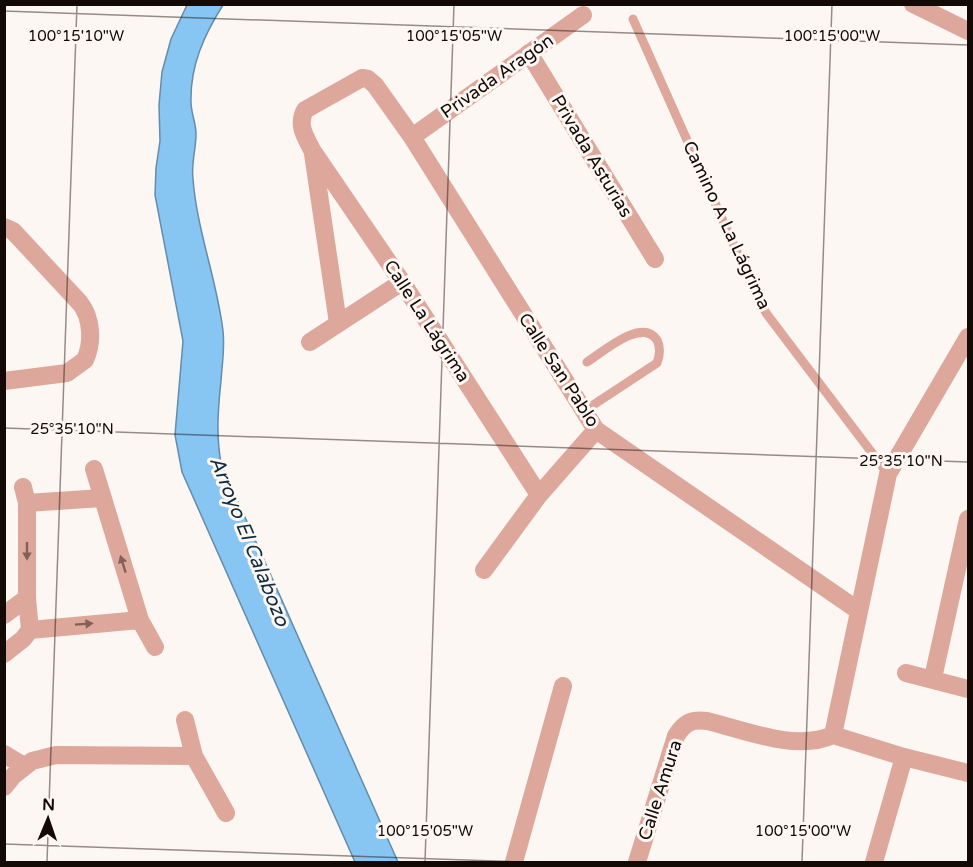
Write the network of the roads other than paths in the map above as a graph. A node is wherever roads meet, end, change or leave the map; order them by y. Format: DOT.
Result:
graph roads {
  1 [pos="913,4"];
  2 [pos="583,15"];
  3 [pos="633,19"];
  4 [pos="969,31"];
  5 [pos="529,53"];
  6 [pos="362,78"];
  7 [pos="412,137"];
  8 [pos="312,150"];
  9 [pos="4,227"];
  10 [pos="655,259"];
  11 [pos="402,282"];
  12 [pos="338,323"];
  13 [pos="969,337"];
  14 [pos="310,342"];
  15 [pos="587,362"];
  16 [pos="4,381"];
  17 [pos="584,411"];
  18 [pos="596,430"];
  19 [pos="94,469"];
  20 [pos="888,474"];
  21 [pos="539,495"];
  22 [pos="102,498"];
  23 [pos="969,519"];
  24 [pos="484,570"];
  25 [pos="27,598"];
  26 [pos="859,611"];
  27 [pos="4,615"];
  28 [pos="140,620"];
  29 [pos="30,630"];
  30 [pos="155,647"];
  31 [pos="4,654"];
  32 [pos="906,673"];
  33 [pos="933,678"];
  34 [pos="563,686"];
  35 [pos="969,689"];
  36 [pos="185,720"];
  37 [pos="828,737"];
  38 [pos="4,754"];
  39 [pos="194,756"];
  40 [pos="904,758"];
  41 [pos="24,766"];
  42 [pos="969,773"];
  43 [pos="4,786"];
  44 [pos="226,813"];
  45 [pos="514,862"];
  46 [pos="637,862"];
  47 [pos="874,862"];
  1 -- 4 [label="street"];
  2 -- 5 [label="street, Privada Aragón"];
  3 -- 20 [label="lane, Camino A La Lágrima"];
  5 -- 7 [label="street, Privada Aragón"];
  5 -- 10 [label="street, Privada Asturias"];
  6 -- 7 [label="street, Calle San Pablo"];
  6 -- 8 [label="street, Calle La Lágrima"];
  7 -- 17 [label="street, Calle San Pablo"];
  8 -- 11 [label="street, Calle La Lágrima"];
  8 -- 12 [label="street, Calle La Lágrima"];
  9 -- 16 [label="street"];
  11 -- 12 [label="street"];
  11 -- 21 [label="street, Calle La Lágrima"];
  12 -- 14 [label="street"];
  13 -- 20 [label="street"];
  15 -- 17 [label="lane"];
  17 -- 18 [label="street, Calle San Pablo"];
  18 -- 21 [label="street"];
  18 -- 26 [label="street, Calle San Pablo"];
  19 -- 22 [label="street"];
  20 -- 26 [label="street"];
  21 -- 24 [label="street"];
  22 -- 25 [label="street, one-way"];
  28 -- 22 [label="street, one-way"];
  23 -- 33 [label="street"];
  25 -- 27 [label="street"];
  25 -- 29 [label="street"];
  26 -- 37 [label="street"];
  29 -- 28 [label="street, one-way"];
  28 -- 30 [label="street"];
  29 -- 31 [label="street"];
  32 -- 33 [label="street"];
  33 -- 35 [label="street"];
  34 -- 45 [label="street"];
  36 -- 39 [label="street"];
  37 -- 40 [label="street"];
  37 -- 46 [label="street, Calle Amura"];
  38 -- 41 [label="street"];
  39 -- 41 [label="street"];
  39 -- 44 [label="street"];
  40 -- 42 [label="street"];
  40 -- 47 [label="street"];
  41 -- 43 [label="street"];
}
